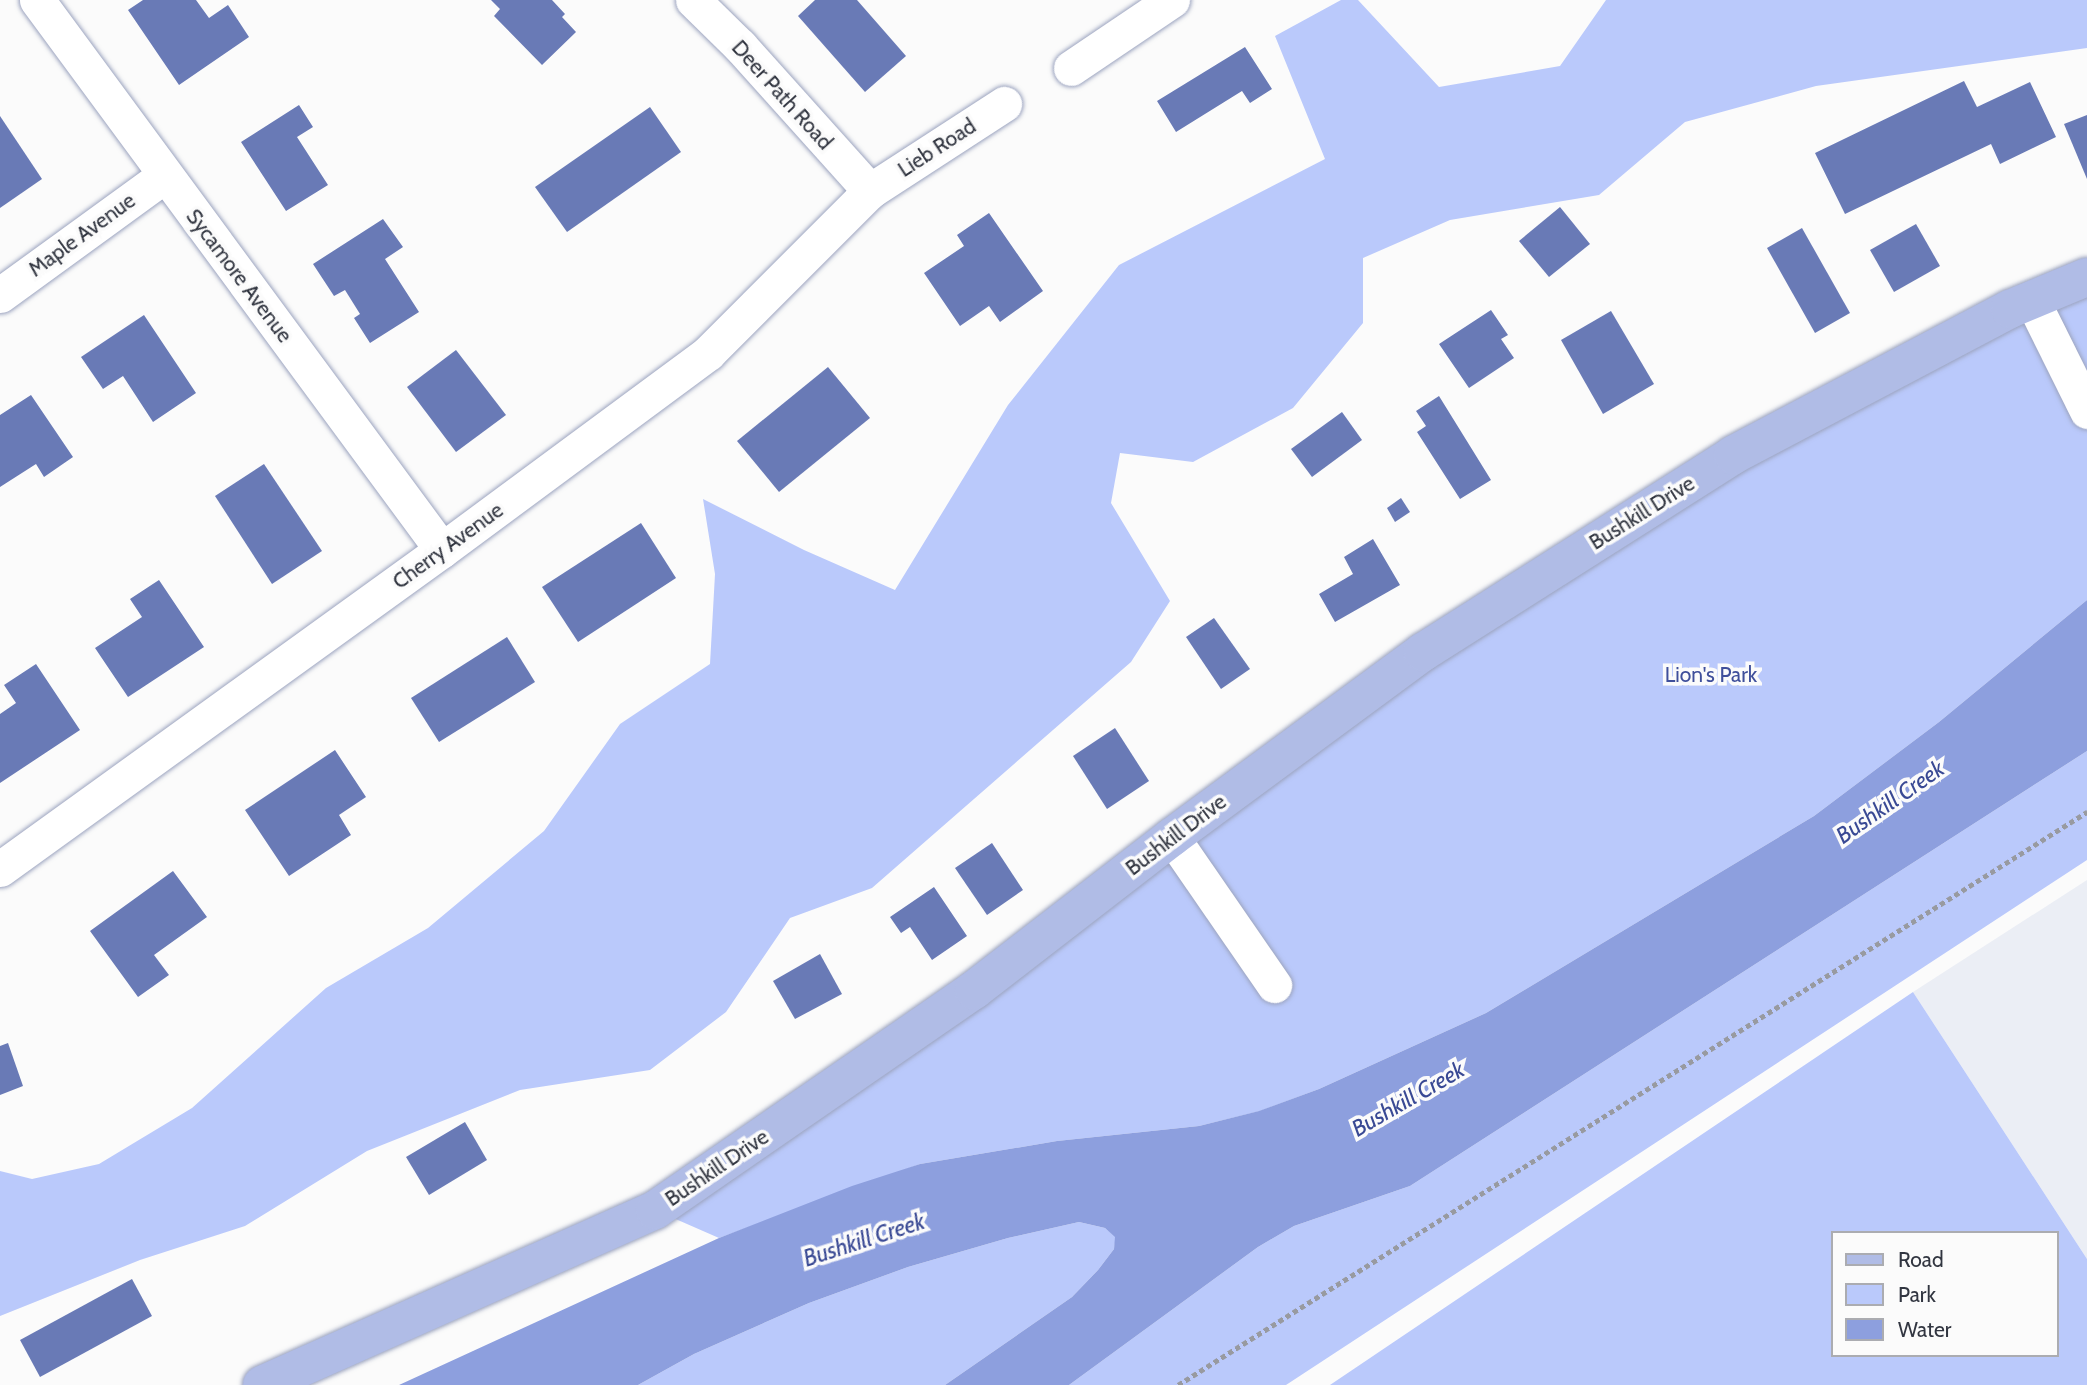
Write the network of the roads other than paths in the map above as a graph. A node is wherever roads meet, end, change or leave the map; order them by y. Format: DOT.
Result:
graph roads {
  1 [pos="37,0"];
  2 [pos="692,0"];
  3 [pos="1172,0"];
  4 [pos="1071,68"];
  5 [pos="1004,104"];
  6 [pos="164,176"];
  7 [pos="870,191"];
  8 [pos="2087,277"];
  9 [pos="0,295"];
  10 [pos="2032,300"];
  11 [pos="2087,411"];
  12 [pos="442,550"];
  13 [pos="1172,837"];
  14 [pos="0,869"];
  15 [pos="1274,985"];
  16 [pos="262,1385"];
  1 -- 6 [label="street, Sycamore Avenue"];
  2 -- 7 [label="street, Deer Path Road"];
  3 -- 4 [label="street"];
  5 -- 7 [label="street, Lieb Road"];
  6 -- 9 [label="street, Maple Avenue"];
  6 -- 12 [label="street, Sycamore Avenue"];
  7 -- 12 [label="street, Cherry Avenue"];
  8 -- 10 [label="main road, Bushkill Drive"];
  10 -- 11 [label="street"];
  10 -- 13 [label="main road, Bushkill Drive"];
  12 -- 14 [label="street, Cherry Avenue"];
  13 -- 15 [label="street"];
  13 -- 16 [label="main road, Bushkill Drive"];
}
